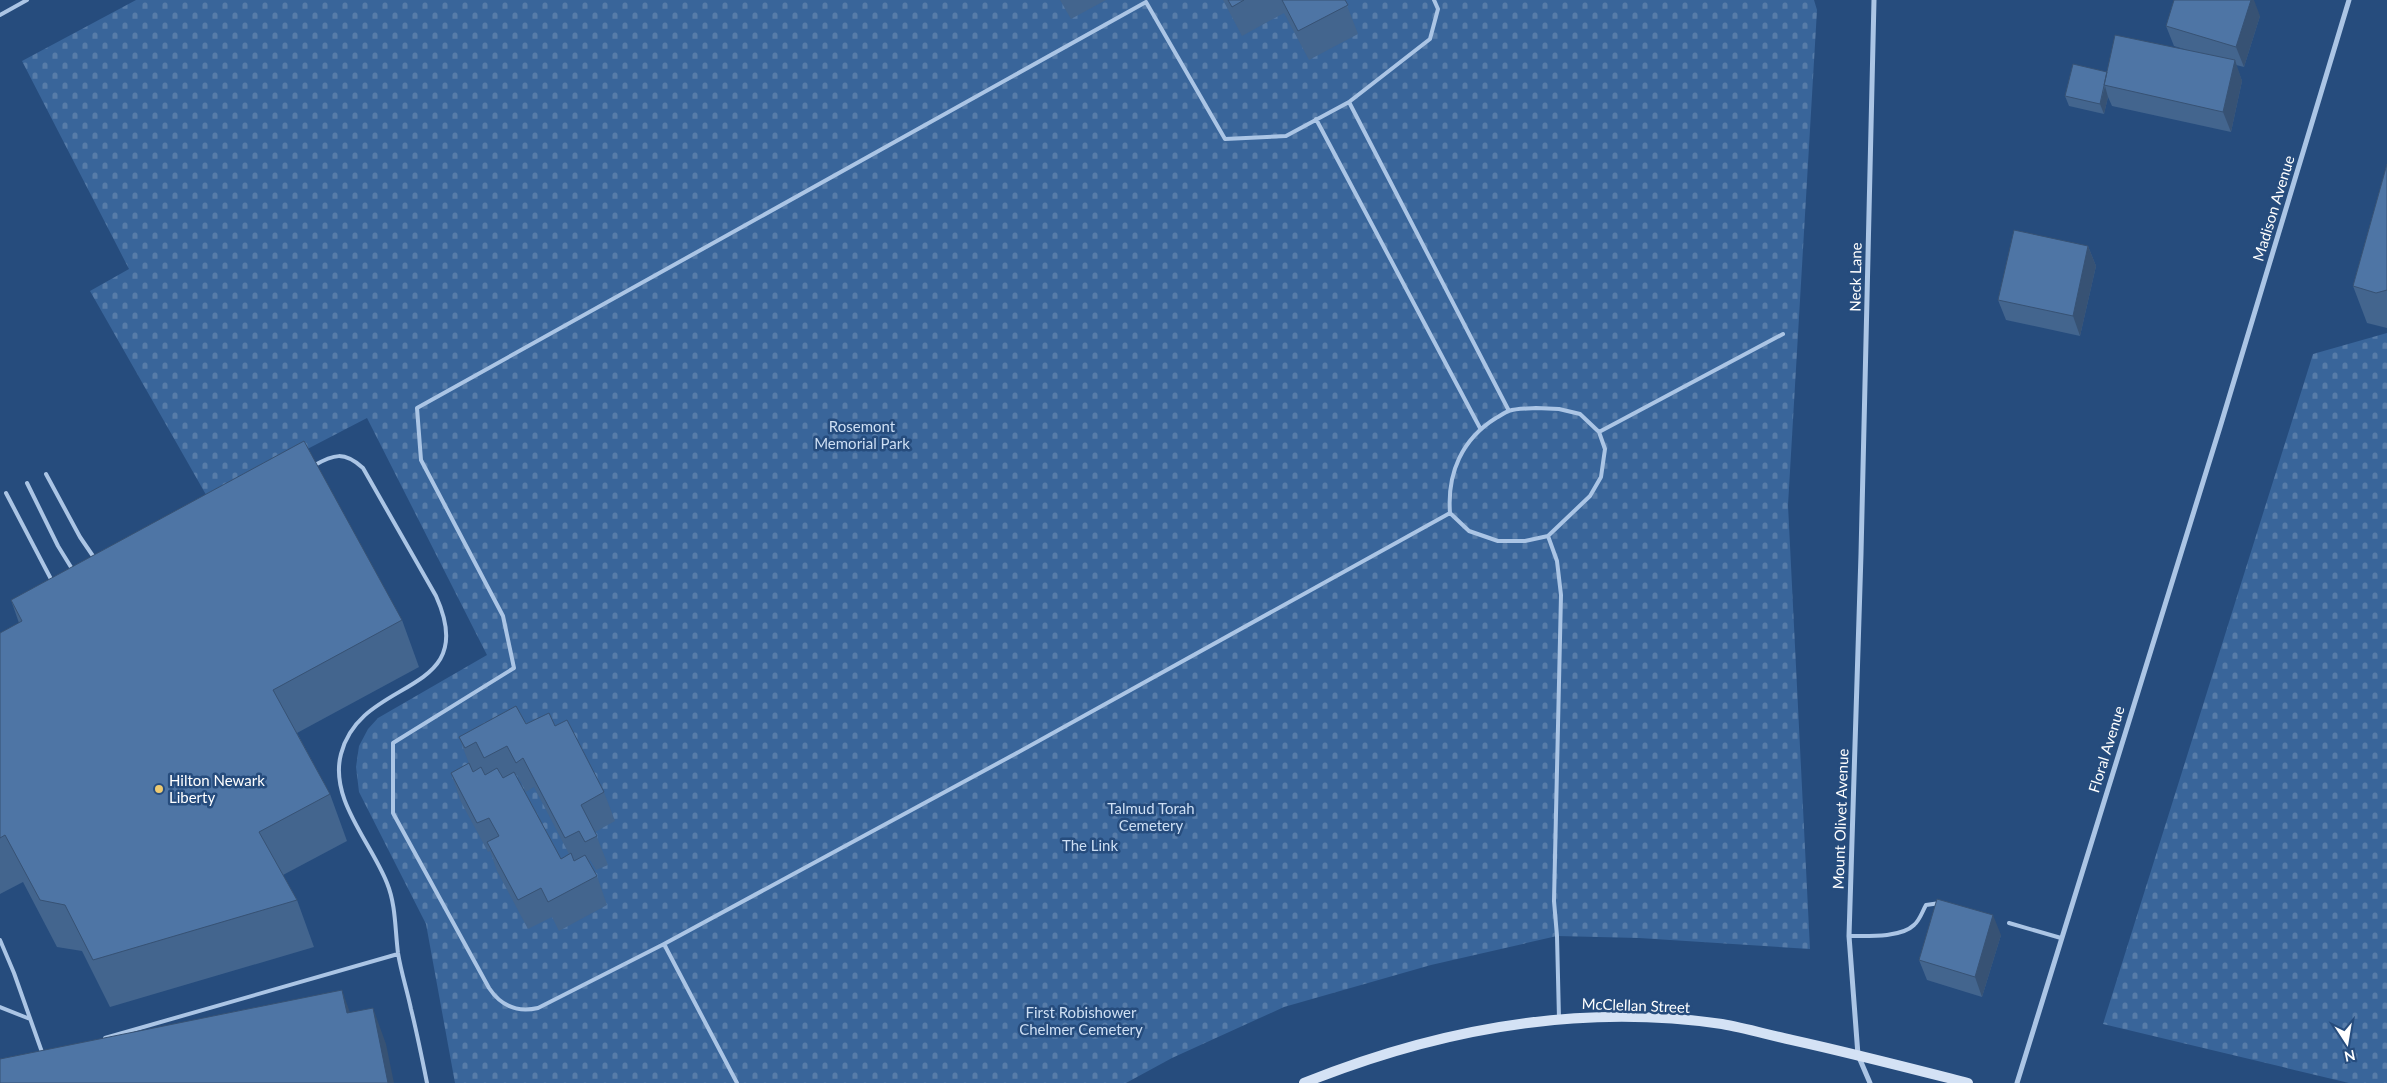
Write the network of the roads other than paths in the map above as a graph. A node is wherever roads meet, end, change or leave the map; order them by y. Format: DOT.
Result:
graph roads {
  1 [pos="27,0"];
  2 [pos="1434,0"];
  3 [pos="1874,0"];
  4 [pos="2349,0"];
  5 [pos="0,15"];
  6 [pos="1349,102"];
  7 [pos="1316,119"];
  8 [pos="1783,334"];
  9 [pos="1509,411"];
  10 [pos="2221,424"];
  11 [pos="1480,428"];
  12 [pos="1599,432"];
  13 [pos="308,468"];
  14 [pos="46,474"];
  15 [pos="27,483"];
  16 [pos="6,493"];
  17 [pos="1450,513"];
  18 [pos="1548,536"];
  19 [pos="1861,554"];
  20 [pos="99,564"];
  21 [pos="76,576"];
  22 [pos="56,588"];
  23 [pos="1948,905"];
  24 [pos="2009,923"];
  25 [pos="1849,936"];
  26 [pos="2061,938"];
  27 [pos="0,940"];
  28 [pos="664,944"];
  29 [pos="398,954"];
  30 [pos="0,1007"];
  31 [pos="1559,1018"];
  32 [pos="31,1020"];
  33 [pos="101,1039"];
  34 [pos="53,1053"];
  35 [pos="1858,1055"];
  36 [pos="44,1056"];
  37 [pos="35,1058"];
  38 [pos="427,1083"];
  39 [pos="737,1083"];
  40 [pos="1304,1083"];
  41 [pos="1870,1083"];
  42 [pos="1968,1083"];
  43 [pos="2016,1083"];
  1 -- 5 [label="lane"];
  2 -- 6 [label="lane"];
  3 -- 19 [label="street, Neck Lane"];
  4 -- 10 [label="street, Madison Avenue"];
  6 -- 7 [label="lane"];
  6 -- 9 [label="lane"];
  7 -- 11 [label="lane"];
  7 -- 28 [label="lane"];
  8 -- 12 [label="lane"];
  9 -- 11 [label="lane"];
  9 -- 12 [label="lane"];
  10 -- 26 [label="street, Floral Avenue"];
  11 -- 17 [label="lane"];
  12 -- 18 [label="lane"];
  13 -- 29 [label="lane"];
  14 -- 20 [label="lane"];
  15 -- 21 [label="lane"];
  16 -- 22 [label="lane"];
  17 -- 18 [label="lane"];
  17 -- 28 [label="lane"];
  18 -- 31 [label="lane"];
  19 -- 25 [label="street, Mount Olivet Avenue"];
  23 -- 25 [label="lane"];
  24 -- 26 [label="lane"];
  25 -- 35 [label="street, Mount Olivet Avenue"];
  26 -- 43 [label="street, Floral Avenue"];
  27 -- 32 [label="lane"];
  28 -- 39 [label="lane"];
  29 -- 33 [label="lane"];
  29 -- 38 [label="lane"];
  30 -- 32 [label="lane"];
  31 -- 35 [label="main road, McClellan Street"];
  31 -- 40 [label="main road, McClellan Street"];
  32 -- 36 [label="lane"];
  34 -- 36 [label="lane"];
  35 -- 41 [label="street, Mount Olivet Avenue"];
  35 -- 42 [label="main road, McClellan Street"];
  36 -- 37 [label="lane"];
}
